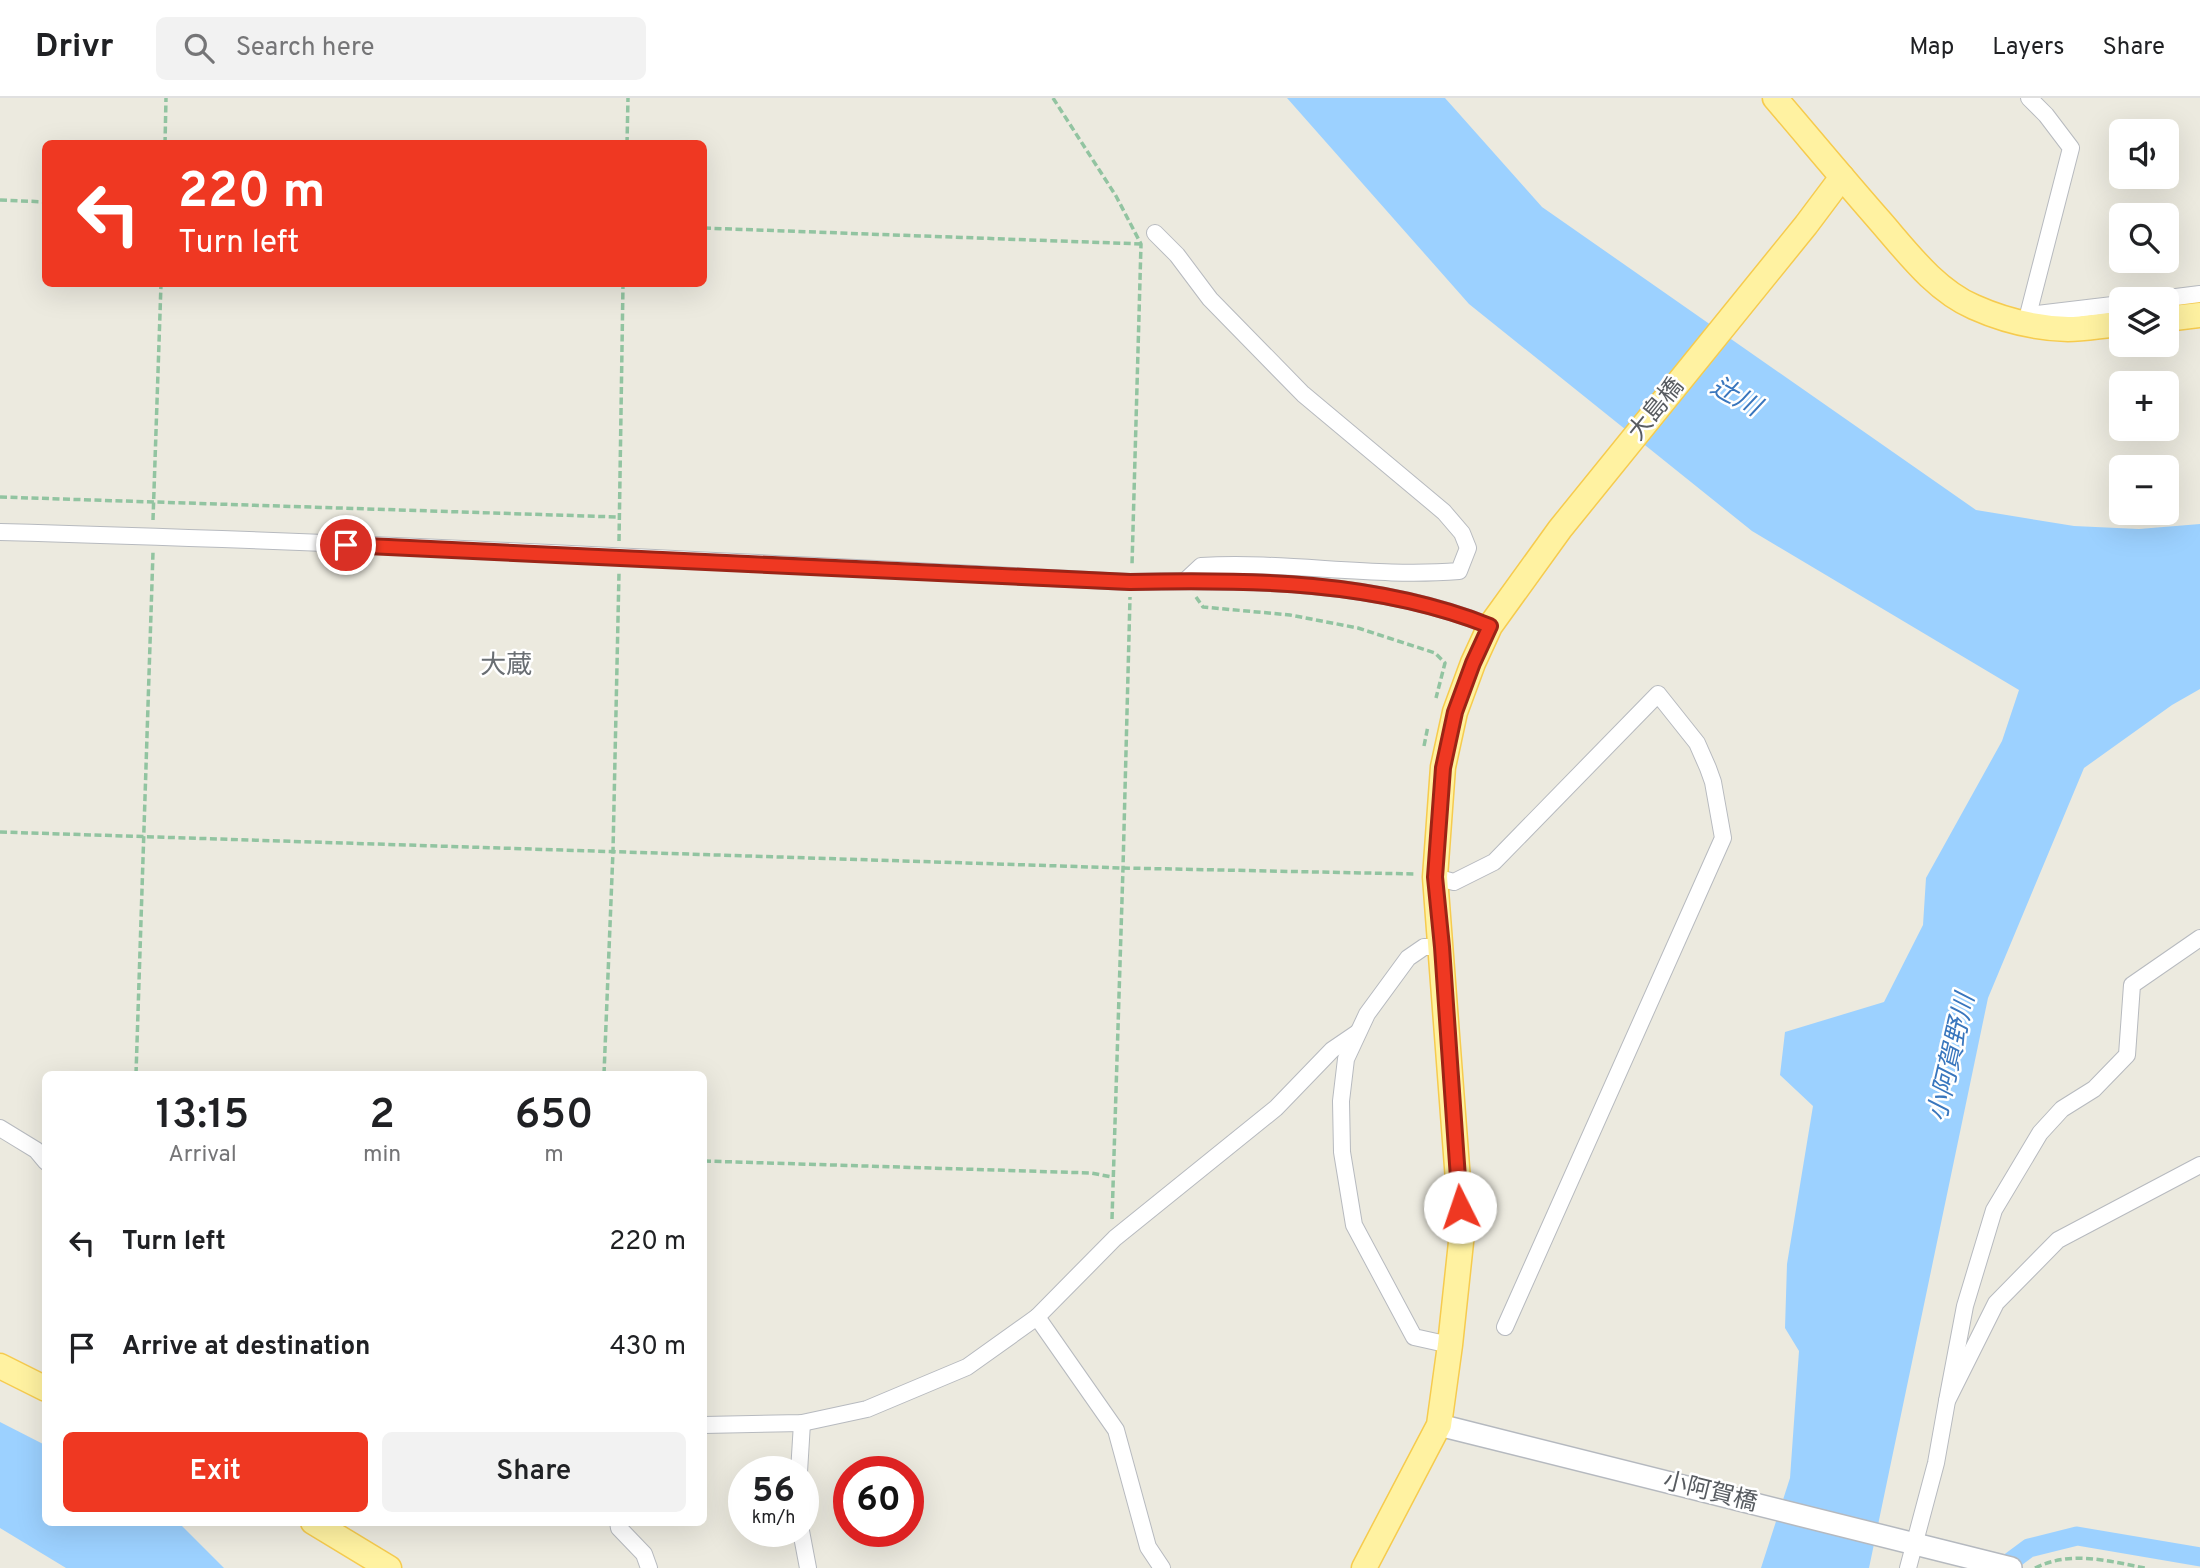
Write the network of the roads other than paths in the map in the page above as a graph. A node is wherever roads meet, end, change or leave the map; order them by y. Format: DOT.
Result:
graph roads {
  1 [pos="1775,98"];
  2 [pos="2029,98"];
  3 [pos="1842,177"];
  4 [pos="1155,233"];
  5 [pos="2200,294"];
  6 [pos="2179,297"];
  7 [pos="2109,306"];
  8 [pos="2200,315"];
  9 [pos="2179,317"];
  10 [pos="2032,321"];
  11 [pos="2109,325"];
  12 [pos="0,532"];
  13 [pos="1186,580"];
  14 [pos="1490,626"];
  15 [pos="1435,877"];
  16 [pos="2200,938"];
  17 [pos="1442,947"];
  18 [pos="1357,1033"];
  19 [pos="0,1128"];
  20 [pos="42,1157"];
  21 [pos="2200,1165"];
  22 [pos="1037,1317"];
  23 [pos="1504,1327"];
  24 [pos="1450,1345"];
  25 [pos="0,1366"];
  26 [pos="42,1387"];
  27 [pos="1947,1401"];
  28 [pos="802,1423"];
  29 [pos="1440,1424"];
  30 [pos="707,1425"];
  31 [pos="800,1456"];
  32 [pos="320,1526"];
  33 [pos="619,1526"];
  34 [pos="1913,1543"];
  35 [pos="804,1547"];
  36 [pos="389,1568"];
  37 [pos="649,1568"];
  38 [pos="808,1568"];
  39 [pos="1162,1568"];
  40 [pos="1364,1568"];
  41 [pos="1908,1568"];
  42 [pos="2011,1568"];
  1 -- 3 [label="main road"];
  2 -- 10 [label="street"];
  3 -- 10 [label="main road"];
  3 -- 14 [label="main road, 大島橋"];
  4 -- 13 [label="street"];
  5 -- 6 [label="street"];
  7 -- 10 [label="street"];
  8 -- 9 [label="main road"];
  10 -- 11 [label="main road"];
  12 -- 13 [label="street"];
  13 -- 14 [label="street"];
  14 -- 15 [label="main road, 大島橋"];
  15 -- 17 [label="main road, 大島橋"];
  15 -- 23 [label="street"];
  16 -- 27 [label="street"];
  17 -- 18 [label="street"];
  17 -- 24 [label="main road, 大島橋"];
  18 -- 22 [label="street"];
  18 -- 24 [label="street"];
  19 -- 20 [label="street"];
  21 -- 27 [label="street"];
  22 -- 28 [label="street"];
  22 -- 39 [label="street"];
  24 -- 29 [label="main road, 大島橋"];
  25 -- 26 [label="main road"];
  27 -- 34 [label="street"];
  28 -- 30 [label="street"];
  28 -- 31 [label="street"];
  29 -- 34 [label="street, 小阿賀橋"];
  29 -- 40 [label="main road"];
  32 -- 36 [label="main road"];
  33 -- 37 [label="street"];
  34 -- 41 [label="street"];
  34 -- 42 [label="street, 小阿賀橋"];
  35 -- 38 [label="street"];
}
